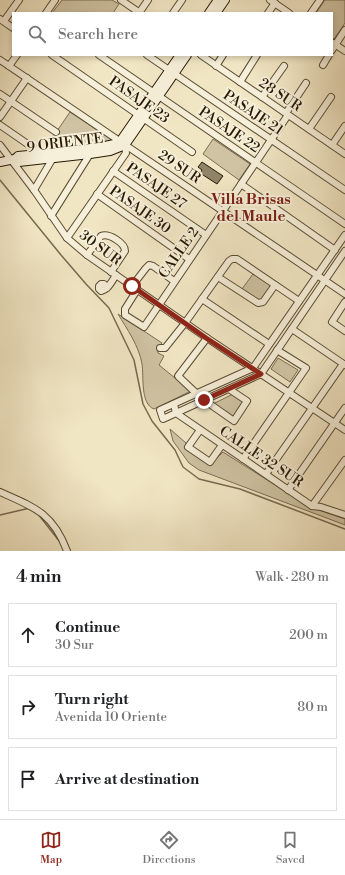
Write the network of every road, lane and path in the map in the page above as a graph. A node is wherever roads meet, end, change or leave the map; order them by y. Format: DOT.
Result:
graph roads {
  1 [pos="19,0"];
  2 [pos="55,0"];
  3 [pos="121,0"];
  4 [pos="148,0"];
  5 [pos="182,0"];
  6 [pos="218,0"];
  7 [pos="225,0"];
  8 [pos="320,0"];
  9 [pos="273,1"];
  10 [pos="47,12"];
  11 [pos="138,12"];
  12 [pos="140,12"];
  13 [pos="174,12"];
  14 [pos="210,12"];
  15 [pos="217,12"];
  16 [pos="268,12"];
  17 [pos="288,12"];
  18 [pos="312,12"];
  19 [pos="2,20"];
  20 [pos="12,27"];
  21 [pos="345,30"];
  22 [pos="333,46"];
  23 [pos="345,51"];
  24 [pos="16,56"];
  25 [pos="53,56"];
  26 [pos="100,56"];
  27 [pos="148,56"];
  28 [pos="180,56"];
  29 [pos="186,56"];
  30 [pos="202,56"];
  31 [pos="222,56"];
  32 [pos="256,56"];
  33 [pos="328,56"];
  34 [pos="0,60"];
  35 [pos="323,64"];
  36 [pos="9,66"];
  37 [pos="216,66"];
  38 [pos="284,66"];
  39 [pos="172,72"];
  40 [pos="27,78"];
  41 [pos="240,82"];
  42 [pos="306,83"];
  43 [pos="0,94"];
  44 [pos="156,95"];
  45 [pos="262,97"];
  46 [pos="331,97"];
  47 [pos="11,101"];
  48 [pos="287,114"];
  49 [pos="0,117"];
  50 [pos="141,117"];
  51 [pos="0,125"];
  52 [pos="345,126"];
  53 [pos="309,129"];
  54 [pos="56,132"];
  55 [pos="271,140"];
  56 [pos="123,143"];
  57 [pos="0,145"];
  58 [pos="332,145"];
  59 [pos="192,152"];
  60 [pos="42,154"];
  61 [pos="90,154"];
  62 [pos="345,154"];
  63 [pos="53,158"];
  64 [pos="13,160"];
  65 [pos="0,162"];
  66 [pos="256,162"];
  67 [pos="113,171"];
  68 [pos="241,184"];
  69 [pos="34,190"];
  70 [pos="345,190"];
  71 [pos="97,194"];
  72 [pos="222,211"];
  73 [pos="51,216"];
  74 [pos="345,224"];
  75 [pos="206,235"];
  76 [pos="345,235"];
  77 [pos="67,238"];
  78 [pos="335,250"];
  79 [pos="344,254"];
  80 [pos="87,256"];
  81 [pos="189,259"];
  82 [pos="113,273"];
  83 [pos="317,275"];
  84 [pos="218,277"];
  85 [pos="325,280"];
  86 [pos="174,281"];
  87 [pos="275,285"];
  88 [pos="107,288"];
  89 [pos="135,288"];
  90 [pos="345,294"];
  91 [pos="202,299"];
  92 [pos="299,301"];
  93 [pos="345,302"];
  94 [pos="158,304"];
  95 [pos="185,323"];
  96 [pos="292,329"];
  97 [pos="345,331"];
  98 [pos="206,338"];
  99 [pos="270,344"];
  100 [pos="160,348"];
  101 [pos="277,350"];
  102 [pos="344,364"];
  103 [pos="253,368"];
  104 [pos="261,374"];
  105 [pos="228,389"];
  106 [pos="289,392"];
  107 [pos="197,394"];
  108 [pos="204,400"];
  109 [pos="174,404"];
  110 [pos="312,408"];
  111 [pos="345,408"];
  112 [pos="176,413"];
  113 [pos="334,423"];
  114 [pos="200,430"];
  115 [pos="345,430"];
  116 [pos="222,445"];
  117 [pos="243,459"];
  118 [pos="345,460"];
  119 [pos="266,474"];
  120 [pos="288,490"];
  121 [pos="0,492"];
  122 [pos="312,506"];
  123 [pos="345,507"];
  124 [pos="343,514"];
  125 [pos="66,551"];
  1 -- 19 [label="street"];
  2 -- 10 [label="street"];
  3 -- 11 [label="street"];
  4 -- 12 [label="street"];
  5 -- 13 [label="street"];
  6 -- 14 [label="street"];
  7 -- 15 [label="street"];
  8 -- 18 [label="street"];
  9 -- 16 [label="street"];
  9 -- 17 [label="street"];
  19 -- 20 [label="street"];
  21 -- 22 [label="street"];
  22 -- 23 [label="street"];
  24 -- 36 [label="street"];
  25 -- 50 [label="street, PASAJE 23"];
  26 -- 44 [label="street, PASAJE 22"];
  27 -- 39 [label="street, PASAJE 21"];
  28 -- 39 [label="street"];
  29 -- 39 [label="street"];
  30 -- 37 [label="street, 28 SUR"];
  31 -- 37 [label="street"];
  32 -- 41 [label="street"];
  33 -- 35 [label="street"];
  34 -- 36 [label="street, 29 SUR"];
  36 -- 40 [label="street, 29 SUR"];
  37 -- 41 [label="street, 28 SUR"];
  38 -- 45 [label="street"];
  39 -- 44 [label="street"];
  39 -- 55 [label="street, PASAJE 21"];
  40 -- 47 [label="street"];
  40 -- 56 [label="street, 29 SUR"];
  41 -- 45 [label="street, 28 SUR"];
  42 -- 48 [label="street, CALLE 2"];
  43 -- 47 [label="street"];
  44 -- 50 [label="street"];
  44 -- 66 [label="street, PASAJE 22"];
  45 -- 48 [label="street, 28 SUR"];
  46 -- 53 [label="street"];
  47 -- 49 [label="street"];
  47 -- 54 [label="street"];
  48 -- 53 [label="street, 28 SUR"];
  48 -- 55 [label="street, CALLE 2"];
  50 -- 56 [label="street"];
  50 -- 59 [label="street, PASAJE 23"];
  51 -- 60 [label="street"];
  52 -- 58 [label="street"];
  53 -- 58 [label="street, 28 SUR"];
  55 -- 66 [label="street, CALLE 2"];
  55 -- 70 [label="street, PASAJE 21"];
  56 -- 60 [label="street, 9 ORIENTE"];
  56 -- 61 [label="street, 9 ORIENTE"];
  56 -- 67 [label="street"];
  56 -- 72 [label="street, 29 SUR"];
  57 -- 64 [label="street, 30 SUR"];
  58 -- 62 [label="street, 28 SUR"];
  60 -- 64 [label="street, 9 ORIENTE"];
  61 -- 63 [label="street, 9 ORIENTE"];
  61 -- 73 [label="street"];
  63 -- 64 [label="street, 9 ORIENTE"];
  63 -- 69 [label="street"];
  64 -- 65 [label="street"];
  64 -- 69 [label="street, 30 SUR"];
  66 -- 68 [label="street, CALLE 2"];
  66 -- 74 [label="street, PASAJE 22"];
  67 -- 71 [label="street"];
  67 -- 75 [label="street, PASAJE 27"];
  68 -- 72 [label="street, CALLE 2"];
  68 -- 78 [label="street"];
  69 -- 73 [label="street, 30 SUR"];
  71 -- 77 [label="street"];
  71 -- 81 [label="street, PASAJE 30"];
  72 -- 75 [label="street, CALLE 2"];
  72 -- 83 [label="street, 29 SUR"];
  73 -- 77 [label="street, 30 SUR"];
  75 -- 81 [label="street, CALLE 2"];
  76 -- 78 [label="street"];
  77 -- 80 [label="street, 30 SUR"];
  78 -- 83 [label="street"];
  79 -- 85 [label="street"];
  80 -- 82 [label="street, 30 SUR"];
  80 -- 82 [label="street"];
  81 -- 86 [label="street, CALLE 2"];
  82 -- 88 [label="street"];
  82 -- 89 [label="street, 30 SUR"];
  83 -- 85 [label="street, 29 SUR"];
  83 -- 92 [label="street"];
  84 -- 87 [label="street"];
  84 -- 87 [label="street"];
  84 -- 91 [label="street"];
  85 -- 90 [label="street, 29 SUR"];
  85 -- 96 [label="street"];
  86 -- 89 [label="street"];
  86 -- 94 [label="street, CALLE 2"];
  87 -- 92 [label="street"];
  89 -- 94 [label="street, 30 SUR"];
  89 -- 94 [label="street, CALLE 2"];
  91 -- 95 [label="street"];
  91 -- 99 [label="street"];
  92 -- 99 [label="street"];
  93 -- 97 [label="street"];
  94 -- 95 [label="street, 30 SUR"];
  95 -- 98 [label="street, 30 SUR"];
  95 -- 100 [label="street"];
  96 -- 101 [label="street"];
  96 -- 102 [label="street"];
  98 -- 103 [label="street, 30 SUR"];
  98 -- 107 [label="street"];
  99 -- 103 [label="street"];
  101 -- 104 [label="street"];
  101 -- 106 [label="street"];
  102 -- 110 [label="street"];
  103 -- 104 [label="street, 30 SUR"];
  103 -- 107 [label="street"];
  104 -- 105 [label="street"];
  104 -- 106 [label="street, 30 SUR"];
  105 -- 108 [label="street"];
  105 -- 108 [label="street"];
  106 -- 110 [label="street, 30 SUR"];
  106 -- 117 [label="street"];
  107 -- 109 [label="street"];
  108 -- 112 [label="street"];
  109 -- 112 [label="street"];
  109 -- 112 [label="street"];
  110 -- 113 [label="street, 30 SUR"];
  110 -- 119 [label="street"];
  111 -- 113 [label="street"];
  112 -- 114 [label="street, CALLE 32 SUR"];
  113 -- 115 [label="street, 30 SUR"];
  113 -- 120 [label="street"];
  114 -- 116 [label="street, CALLE 32 SUR"];
  114 -- 116 [label="street"];
  116 -- 117 [label="street, CALLE 32 SUR"];
  117 -- 119 [label="street, CALLE 32 SUR"];
  118 -- 122 [label="street"];
  119 -- 120 [label="street, CALLE 32 SUR"];
  120 -- 122 [label="street, CALLE 32 SUR"];
  121 -- 125 [label="street"];
  122 -- 124 [label="street, CALLE 32 SUR"];
  123 -- 124 [label="street"];
}
